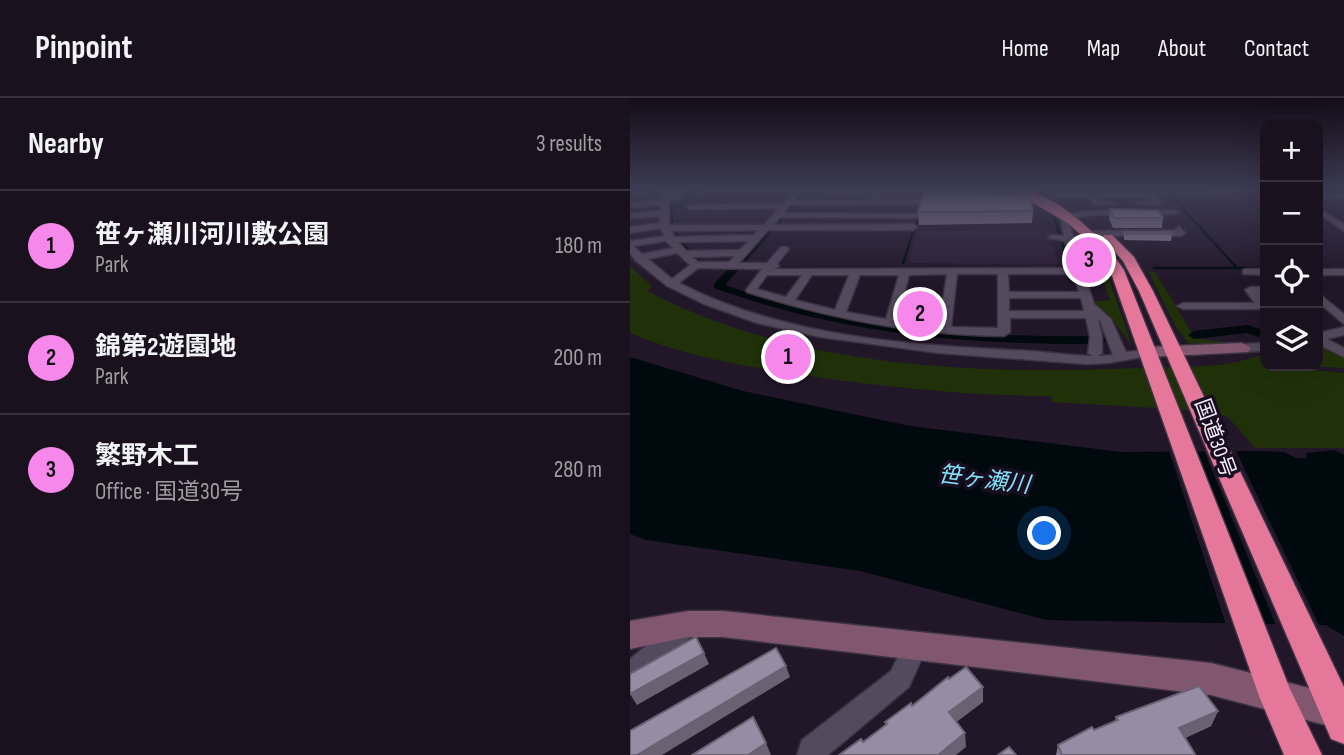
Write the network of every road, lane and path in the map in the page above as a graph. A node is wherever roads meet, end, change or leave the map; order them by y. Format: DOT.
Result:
graph roads {
  1 [pos="653,220"];
  2 [pos="669,220"];
  3 [pos="777,220"];
  4 [pos="1063,220"];
  5 [pos="1081,220"];
  6 [pos="669,226"];
  7 [pos="770,227"];
  8 [pos="837,227"];
  9 [pos="913,227"];
  10 [pos="1179,229"];
  11 [pos="630,230"];
  12 [pos="1100,236"];
  13 [pos="755,238"];
  14 [pos="843,238"];
  15 [pos="1060,238"];
  16 [pos="784,249"];
  17 [pos="633,250"];
  18 [pos="743,253"];
  19 [pos="688,256"];
  20 [pos="735,266"];
  21 [pos="1074,267"];
  22 [pos="766,269"];
  23 [pos="856,271"];
  24 [pos="905,271"];
  25 [pos="952,271"];
  26 [pos="1003,271"];
  27 [pos="654,272"];
  28 [pos="809,272"];
  29 [pos="1247,272"];
  30 [pos="1260,272"];
  31 [pos="1323,272"];
  32 [pos="1344,272"];
  33 [pos="671,284"];
  34 [pos="1260,290"];
  35 [pos="1003,295"];
  36 [pos="1260,301"];
  37 [pos="1323,301"];
  38 [pos="788,303"];
  39 [pos="1089,305"];
  40 [pos="1183,306"];
  41 [pos="1260,306"];
  42 [pos="839,314"];
  43 [pos="1004,315"];
  44 [pos="1344,320"];
  45 [pos="891,322"];
  46 [pos="945,329"];
  47 [pos="1344,331"];
  48 [pos="1323,337"];
  49 [pos="1323,341"];
  50 [pos="1095,344"];
  51 [pos="1260,347"];
  52 [pos="1242,348"];
  53 [pos="1344,353"];
  54 [pos="1163,355"];
  55 [pos="1121,357"];
  56 [pos="688,624"];
  57 [pos="634,632"];
  58 [pos="915,647"];
  59 [pos="630,674"];
  60 [pos="1276,696"];
  61 [pos="1340,719"];
  62 [pos="811,755"];
  63 [pos="1303,755"];
  1 -- 6 [label="street"];
  2 -- 6 [label="street"];
  3 -- 7 [label="street"];
  4 -- 15 [label="street"];
  5 -- 12 [label="highway, 国道30号"];
  6 -- 7 [label="street"];
  6 -- 11 [label="street"];
  6 -- 13 [label="street"];
  6 -- 17 [label="street"];
  6 -- 19 [label="street"];
  7 -- 8 [label="street"];
  7 -- 13 [label="street"];
  8 -- 9 [label="street"];
  8 -- 14 [label="street"];
  10 -- 12 [label="street"];
  12 -- 15 [label="street"];
  12 -- 54 [label="highway, 国道30号"];
  12 -- 54 [label="highway, 国道30号"];
  13 -- 18 [label="street"];
  15 -- 21 [label="street"];
  16 -- 22 [label="street"];
  17 -- 19 [label="street"];
  17 -- 27 [label="street"];
  18 -- 19 [label="street"];
  18 -- 20 [label="street"];
  19 -- 20 [label="street"];
  19 -- 27 [label="street"];
  19 -- 33 [label="street"];
  20 -- 22 [label="street"];
  21 -- 22 [label="street"];
  21 -- 26 [label="street"];
  21 -- 39 [label="street"];
  22 -- 28 [label="street"];
  22 -- 38 [label="street"];
  23 -- 24 [label="street"];
  23 -- 28 [label="street"];
  23 -- 42 [label="street"];
  24 -- 25 [label="street"];
  24 -- 45 [label="street"];
  25 -- 26 [label="street"];
  25 -- 46 [label="street"];
  26 -- 35 [label="street"];
  27 -- 33 [label="street"];
  28 -- 38 [label="street"];
  29 -- 30 [label="street"];
  31 -- 32 [label="street"];
  33 -- 55 [label="street"];
  34 -- 36 [label="street"];
  35 -- 39 [label="street"];
  35 -- 43 [label="street"];
  37 -- 44 [label="street"];
  38 -- 42 [label="street"];
  39 -- 43 [label="street"];
  39 -- 50 [label="street"];
  39 -- 55 [label="street"];
  40 -- 41 [label="street"];
  42 -- 45 [label="street"];
  43 -- 46 [label="street"];
  45 -- 46 [label="street"];
  47 -- 48 [label="street"];
  49 -- 53 [label="street"];
  51 -- 52 [label="street"];
  52 -- 54 [label="street"];
  54 -- 55 [label="street"];
  54 -- 60 [label="highway, 国道30号"];
  54 -- 61 [label="highway, 国道30号"];
  56 -- 57 [label="street"];
  56 -- 58 [label="street"];
  56 -- 59 [label="street"];
  58 -- 60 [label="street"];
  58 -- 62 [label="street"];
  60 -- 61 [label="street"];
  60 -- 63 [label="highway, 国道30号"];
}
